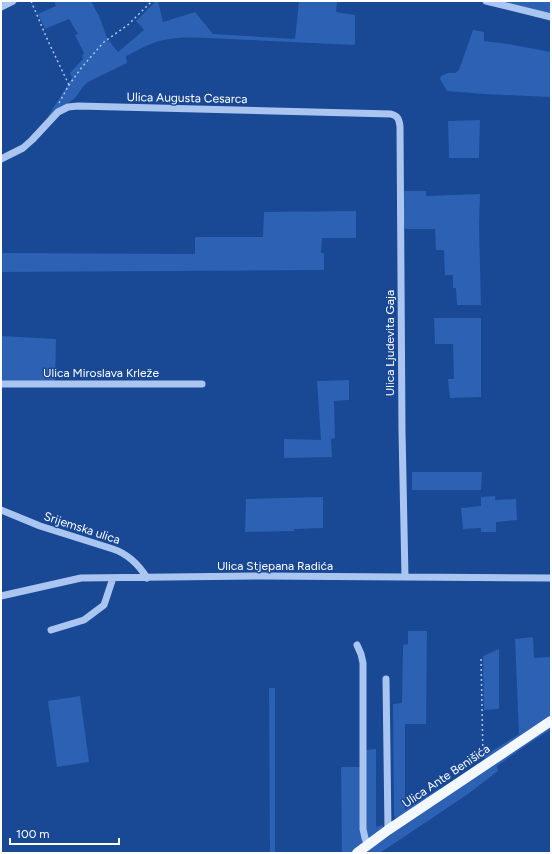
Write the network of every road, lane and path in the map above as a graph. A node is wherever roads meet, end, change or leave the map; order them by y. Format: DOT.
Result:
graph roads {
  1 [pos="13,1"];
  2 [pos="30,1"];
  3 [pos="152,1"];
  4 [pos="486,1"];
  5 [pos="1,7"];
  6 [pos="551,17"];
  7 [pos="69,85"];
  8 [pos="56,114"];
  9 [pos="391,114"];
  10 [pos="1,159"];
  11 [pos="1,384"];
  12 [pos="202,384"];
  13 [pos="1,510"];
  14 [pos="405,577"];
  15 [pos="114,578"];
  16 [pos="147,578"];
  17 [pos="551,578"];
  18 [pos="1,596"];
  19 [pos="51,630"];
  20 [pos="357,645"];
  21 [pos="481,658"];
  22 [pos="386,679"];
  23 [pos="551,721"];
  24 [pos="486,765"];
  25 [pos="388,830"];
  26 [pos="368,845"];
  27 [pos="357,853"];
  1 -- 5 [label="street"];
  2 -- 7 [label="path"];
  3 -- 7 [label="path"];
  4 -- 6 [label="street"];
  7 -- 8 [label="path"];
  8 -- 9 [label="street, Ulica Augusta Cesarca"];
  8 -- 10 [label="street, Ulica Augusta Cesarca"];
  9 -- 14 [label="street, Ulica Ljudevita Gaja"];
  11 -- 12 [label="street, Ulica Miroslava Krleže"];
  13 -- 16 [label="street, Srijemska ulica"];
  14 -- 16 [label="street, Ulica Stjepana Radića"];
  14 -- 17 [label="street, Ulica Stjepana Radića"];
  15 -- 16 [label="street, Ulica Stjepana Radića"];
  15 -- 18 [label="street, Ulica Stjepana Radića"];
  15 -- 19 [label="street"];
  20 -- 26 [label="street"];
  21 -- 24 [label="path"];
  22 -- 25 [label="street"];
  23 -- 24 [label="main road, Ulica Ante Benišića"];
  24 -- 25 [label="main road, Ulica Ante Benišića"];
  25 -- 26 [label="main road, Ulica Ante Benišića"];
  26 -- 27 [label="main road, Ulica Ante Benišića"];
}
